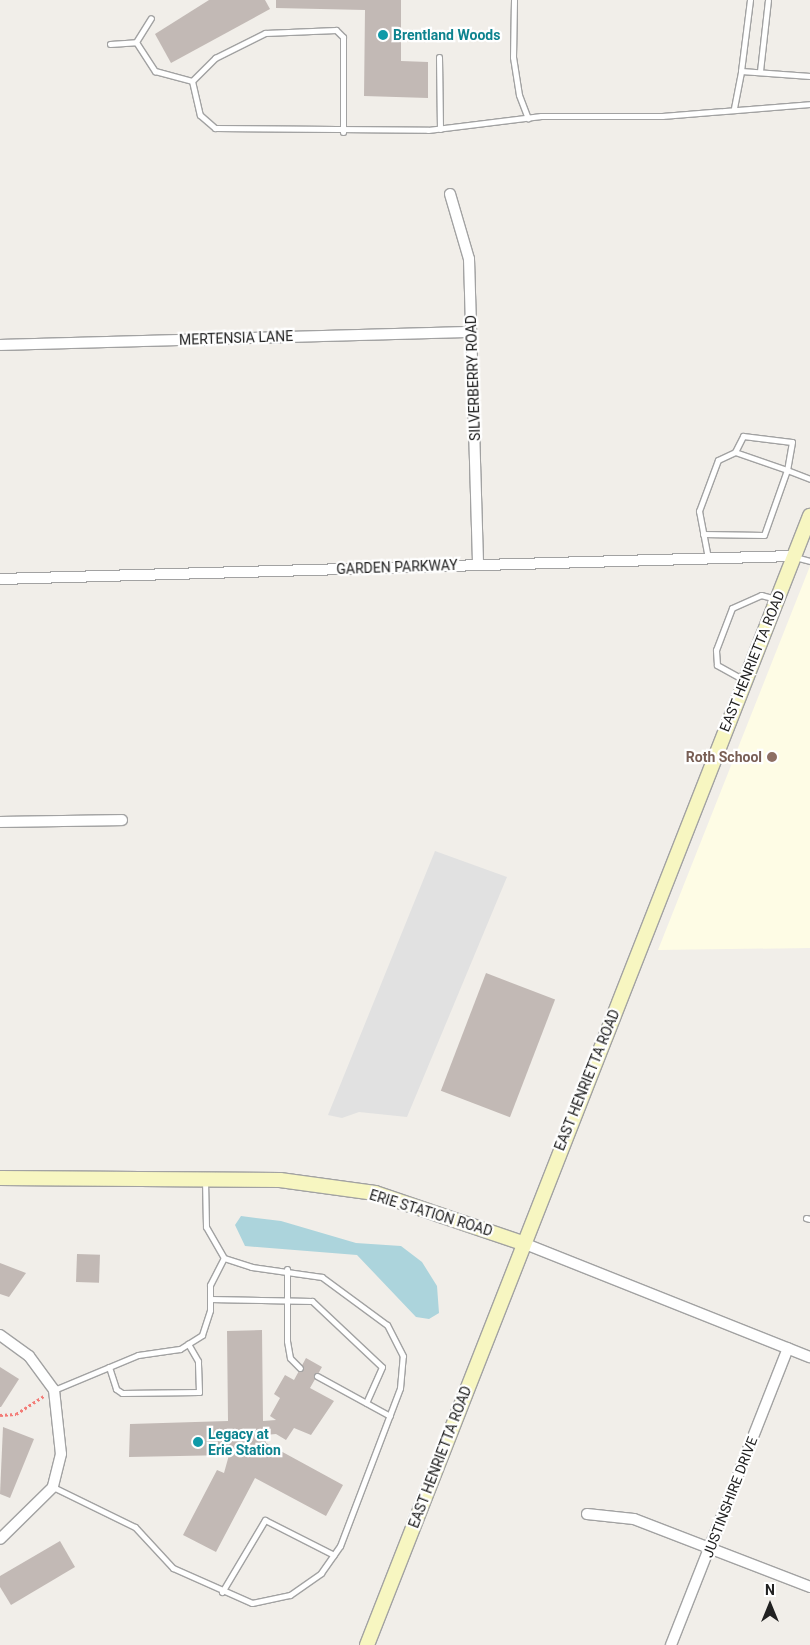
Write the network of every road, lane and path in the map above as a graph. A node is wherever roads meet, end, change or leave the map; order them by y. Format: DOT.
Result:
graph roads {
  1 [pos="514,0"];
  2 [pos="750,0"];
  3 [pos="768,0"];
  4 [pos="150,18"];
  5 [pos="136,42"];
  6 [pos="110,44"];
  7 [pos="439,57"];
  8 [pos="760,71"];
  9 [pos="741,72"];
  10 [pos="810,76"];
  11 [pos="192,81"];
  12 [pos="810,104"];
  13 [pos="734,108"];
  14 [pos="528,118"];
  15 [pos="440,129"];
  16 [pos="343,132"];
  17 [pos="450,194"];
  18 [pos="471,332"];
  19 [pos="0,345"];
  20 [pos="735,452"];
  21 [pos="787,470"];
  22 [pos="810,479"];
  23 [pos="810,516"];
  24 [pos="704,534"];
  25 [pos="794,556"];
  26 [pos="708,559"];
  27 [pos="810,562"];
  28 [pos="478,565"];
  29 [pos="0,579"];
  30 [pos="776,600"];
  31 [pos="745,680"];
  32 [pos="122,820"];
  33 [pos="0,822"];
  34 [pos="205,1177"];
  35 [pos="0,1178"];
  36 [pos="523,1243"];
  37 [pos="224,1258"];
  38 [pos="286,1269"];
  39 [pos="210,1299"];
  40 [pos="286,1299"];
  41 [pos="0,1335"];
  42 [pos="188,1344"];
  43 [pos="788,1348"];
  44 [pos="810,1357"];
  45 [pos="109,1367"];
  46 [pos="300,1368"];
  47 [pos="317,1376"];
  48 [pos="54,1390"];
  49 [pos="366,1403"];
  50 [pos="0,1414"];
  51 [pos="390,1416"];
  52 [pos="53,1487"];
  53 [pos="588,1514"];
  54 [pos="0,1540"];
  55 [pos="711,1546"];
  56 [pos="334,1555"];
  57 [pos="810,1587"];
  58 [pos="222,1592"];
  59 [pos="367,1645"];
  60 [pos="670,1645"];
  1 -- 14 [label="lane"];
  2 -- 9 [label="lane"];
  3 -- 8 [label="lane"];
  4 -- 5 [label="lane"];
  5 -- 6 [label="lane"];
  5 -- 11 [label="lane"];
  7 -- 15 [label="lane"];
  8 -- 9 [label="lane"];
  8 -- 10 [label="lane"];
  9 -- 13 [label="lane"];
  11 -- 16 [label="lane"];
  11 -- 16 [label="lane"];
  12 -- 13 [label="lane"];
  13 -- 14 [label="lane"];
  14 -- 15 [label="lane"];
  15 -- 16 [label="lane"];
  17 -- 18 [label="street, SILVERBERRY ROAD"];
  18 -- 19 [label="street, MERTENSIA LANE"];
  18 -- 28 [label="street, SILVERBERRY ROAD"];
  20 -- 21 [label="lane"];
  20 -- 21 [label="lane"];
  20 -- 24 [label="lane"];
  21 -- 22 [label="lane"];
  21 -- 24 [label="lane"];
  23 -- 25 [label="main road, EAST HENRIETTA ROAD"];
  24 -- 26 [label="lane"];
  25 -- 26 [label="street, GARDEN PARKWAY"];
  25 -- 27 [label="lane"];
  25 -- 30 [label="main road, EAST HENRIETTA ROAD"];
  26 -- 28 [label="street, GARDEN PARKWAY"];
  28 -- 29 [label="street, GARDEN PARKWAY"];
  30 -- 31 [label="main road, EAST HENRIETTA ROAD"];
  30 -- 31 [label="lane"];
  31 -- 36 [label="main road, EAST HENRIETTA ROAD"];
  32 -- 33 [label="street"];
  34 -- 35 [label="main road, ERIE STATION ROAD"];
  34 -- 36 [label="main road, ERIE STATION ROAD"];
  34 -- 37 [label="lane"];
  36 -- 43 [label="street, ERIE STATION ROAD"];
  36 -- 59 [label="main road, EAST HENRIETTA ROAD"];
  37 -- 38 [label="lane"];
  37 -- 39 [label="lane"];
  38 -- 40 [label="lane"];
  38 -- 51 [label="lane"];
  39 -- 40 [label="lane"];
  39 -- 42 [label="lane"];
  40 -- 46 [label="lane"];
  40 -- 49 [label="lane"];
  41 -- 48 [label="street"];
  42 -- 45 [label="lane"];
  42 -- 45 [label="lane"];
  43 -- 44 [label="street, ERIE STATION ROAD"];
  43 -- 55 [label="street, JUSTINSHIRE DRIVE"];
  45 -- 48 [label="lane"];
  47 -- 49 [label="lane"];
  48 -- 50 [label="path"];
  48 -- 52 [label="street"];
  49 -- 51 [label="lane"];
  51 -- 56 [label="lane"];
  52 -- 54 [label="street"];
  52 -- 58 [label="lane"];
  53 -- 55 [label="street"];
  55 -- 57 [label="street"];
  55 -- 60 [label="street, JUSTINSHIRE DRIVE"];
  56 -- 58 [label="lane"];
  56 -- 58 [label="lane"];
}
